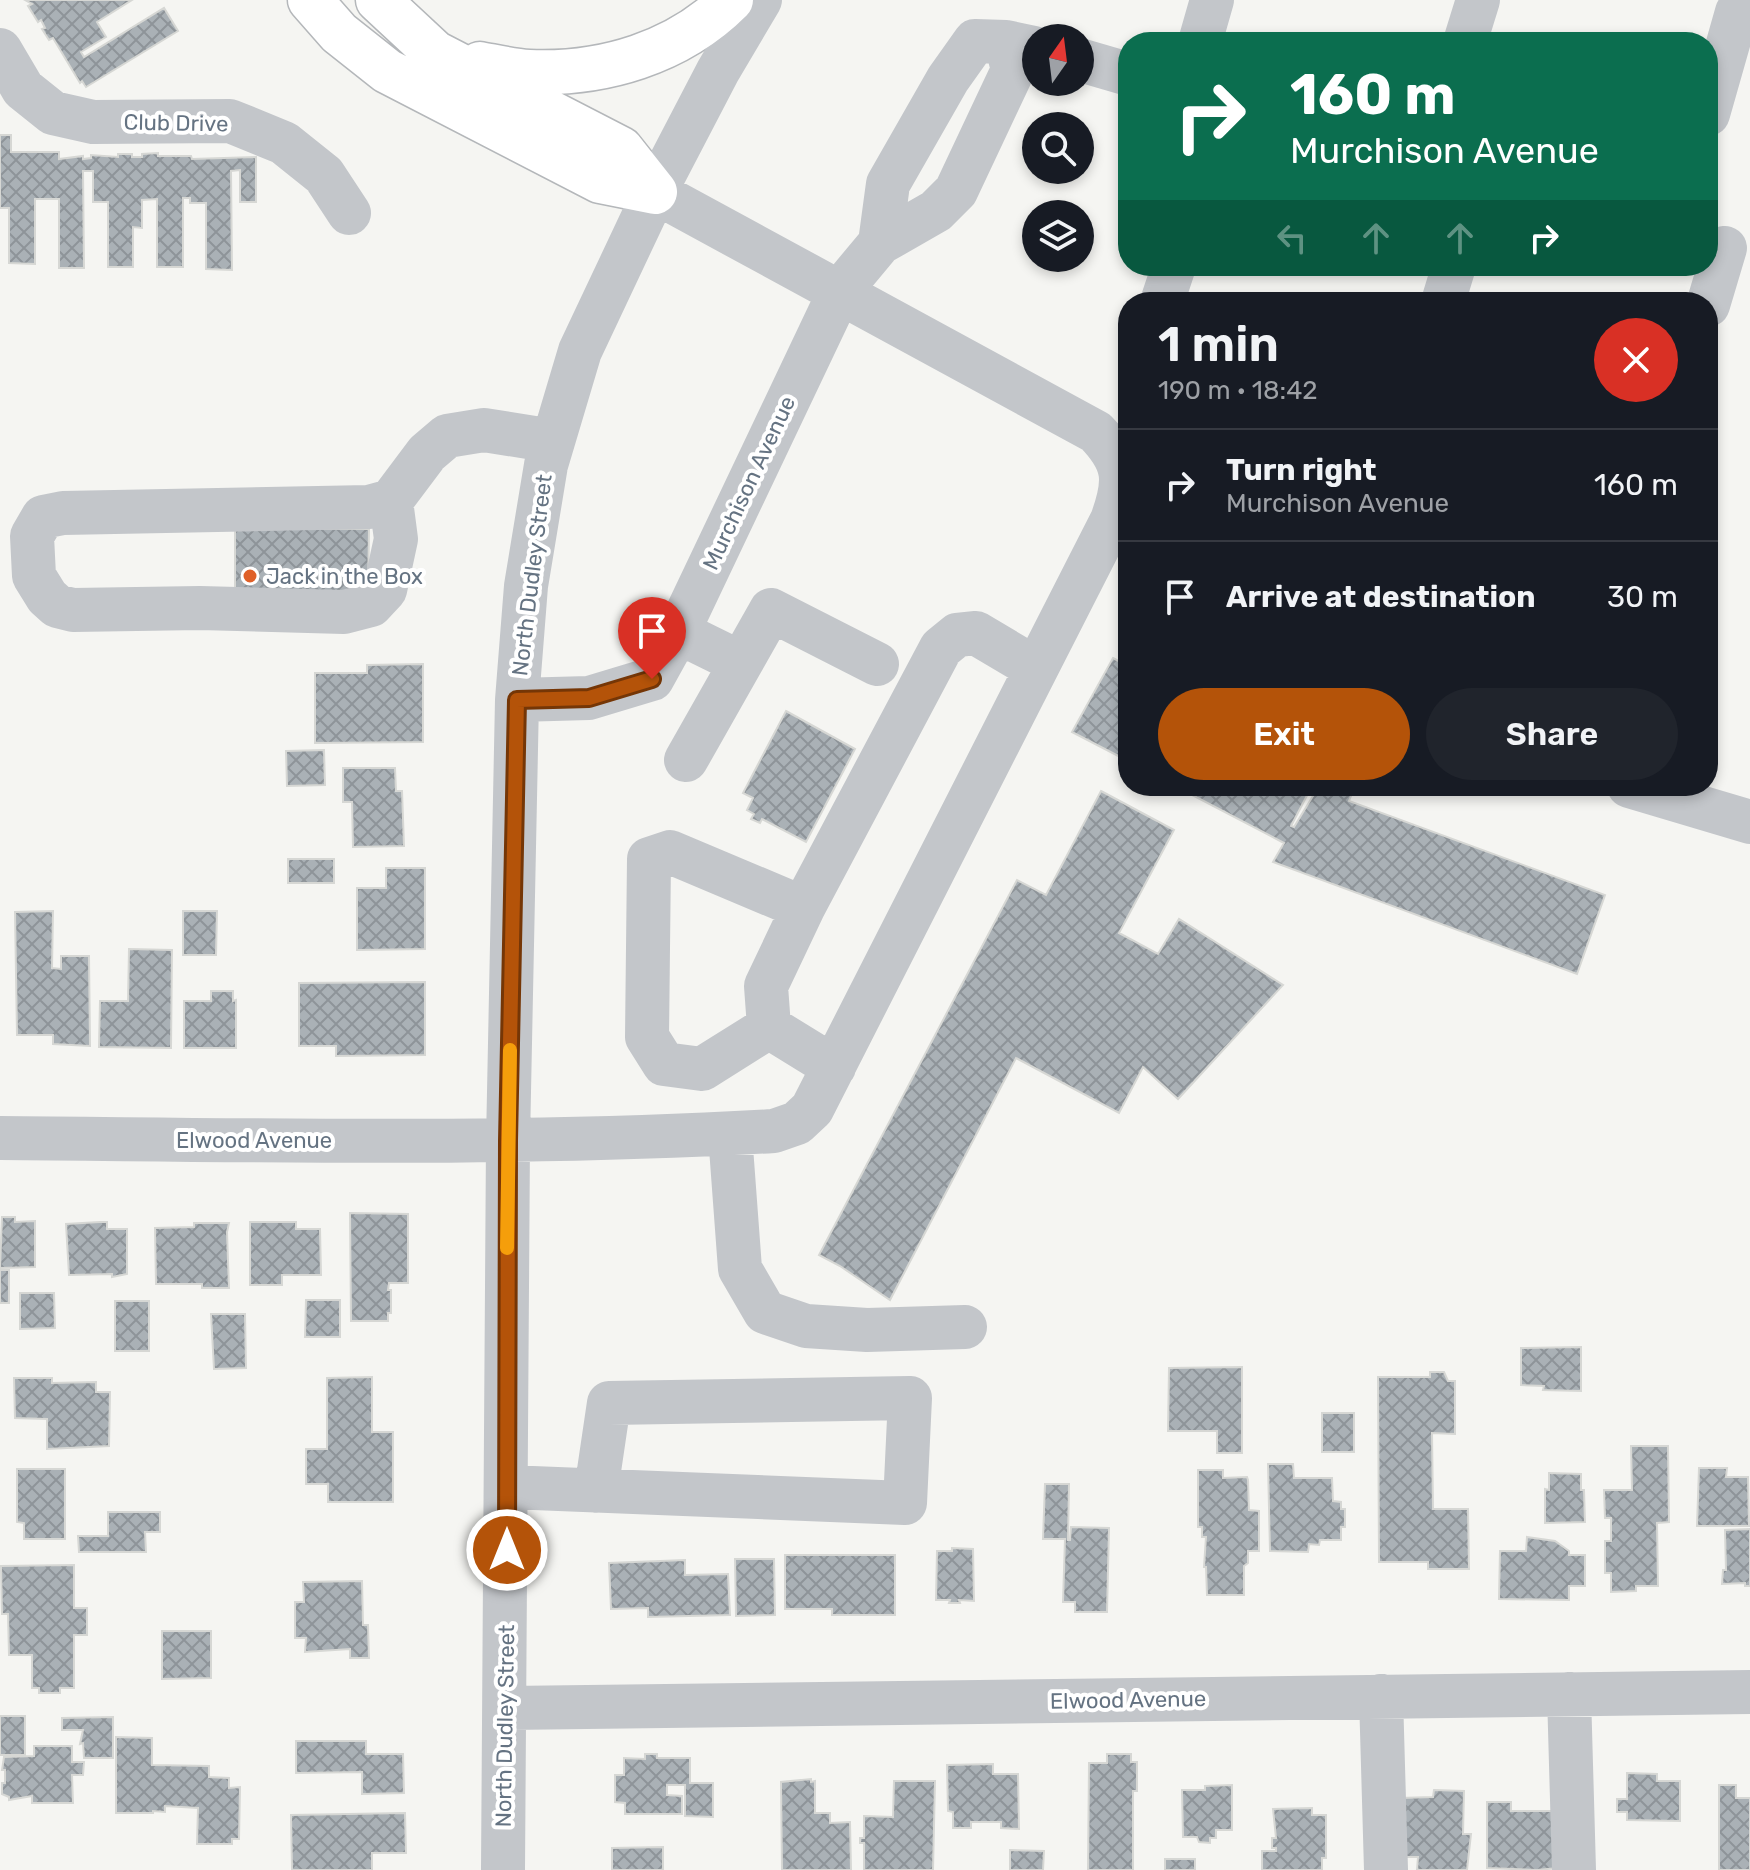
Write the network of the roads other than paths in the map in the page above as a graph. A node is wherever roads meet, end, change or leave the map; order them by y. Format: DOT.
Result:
graph roads {
  1 [pos="310,0"];
  2 [pos="378,0"];
  3 [pos="731,0"];
  4 [pos="760,0"];
  5 [pos="1212,0"];
  6 [pos="1478,0"];
  7 [pos="1737,12"];
  8 [pos="1203,32"];
  9 [pos="1468,32"];
  10 [pos="1021,46"];
  11 [pos="0,50"];
  12 [pos="435,53"];
  13 [pos="1094,64"];
  14 [pos="1118,71"];
  15 [pos="1718,79"];
  16 [pos="917,134"];
  17 [pos="969,168"];
  18 [pos="655,192"];
  19 [pos="349,213"];
  20 [pos="880,243"];
  21 [pos="1728,249"];
  22 [pos="840,291"];
  23 [pos="1713,292"];
  24 [pos="553,441"];
  25 [pos="1118,464"];
  26 [pos="391,501"];
  27 [pos="1118,502"];
  28 [pos="678,632"];
  29 [pos="741,663"];
  30 [pos="877,664"];
  31 [pos="1035,668"];
  32 [pos="517,700"];
  33 [pos="686,760"];
  34 [pos="1663,796"];
  35 [pos="1750,822"];
  36 [pos="803,908"];
  37 [pos="769,1027"];
  38 [pos="834,1067"];
  39 [pos="730,1134"];
  40 [pos="0,1138"];
  41 [pos="508,1141"];
  42 [pos="965,1327"];
  43 [pos="506,1487"];
  44 [pos="596,1491"];
  45 [pos="1750,1692"];
  46 [pos="1569,1694"];
  47 [pos="1381,1696"];
  48 [pos="506,1708"];
  49 [pos="503,1870"];
  50 [pos="1386,1870"];
  51 [pos="1574,1870"];
  1 -- 18 [label="highway"];
  2 -- 12 [label="highway"];
  3 -- 12 [label="highway"];
  4 -- 18 [label="street, North Dudley Street"];
  5 -- 8 [label="street"];
  6 -- 9 [label="street"];
  7 -- 15 [label="street"];
  10 -- 16 [label="street"];
  10 -- 17 [label="street"];
  11 -- 19 [label="street, Club Drive"];
  12 -- 18 [label="highway"];
  13 -- 14 [label="street"];
  16 -- 17 [label="street"];
  16 -- 20 [label="street"];
  17 -- 20 [label="street"];
  18 -- 22 [label="street, Elwood Avenue"];
  18 -- 24 [label="street, North Dudley Street"];
  20 -- 22 [label="street, Murchison Avenue"];
  21 -- 23 [label="street"];
  22 -- 25 [label="street, Elwood Avenue"];
  22 -- 28 [label="street, Murchison Avenue"];
  24 -- 26 [label="street"];
  24 -- 32 [label="street, North Dudley Street"];
  26 -- 26 [label="street"];
  27 -- 31 [label="street, Elwood Avenue"];
  28 -- 29 [label="street"];
  28 -- 32 [label="street, Murchison Avenue"];
  29 -- 30 [label="street"];
  29 -- 33 [label="street"];
  31 -- 36 [label="street"];
  31 -- 38 [label="street, Elwood Avenue"];
  32 -- 41 [label="street, North Dudley Street"];
  34 -- 35 [label="street"];
  36 -- 37 [label="street"];
  36 -- 37 [label="street"];
  37 -- 38 [label="street"];
  38 -- 39 [label="street, Elwood Avenue"];
  39 -- 41 [label="street, Elwood Avenue"];
  39 -- 42 [label="street"];
  40 -- 41 [label="street, Elwood Avenue"];
  41 -- 43 [label="street, North Dudley Street"];
  43 -- 44 [label="street"];
  43 -- 48 [label="street, North Dudley Street"];
  44 -- 44 [label="street"];
  45 -- 46 [label="street, Elwood Avenue"];
  46 -- 47 [label="street, Elwood Avenue"];
  46 -- 51 [label="street"];
  47 -- 48 [label="street, Elwood Avenue"];
  47 -- 50 [label="street"];
  48 -- 49 [label="street, North Dudley Street"];
}
